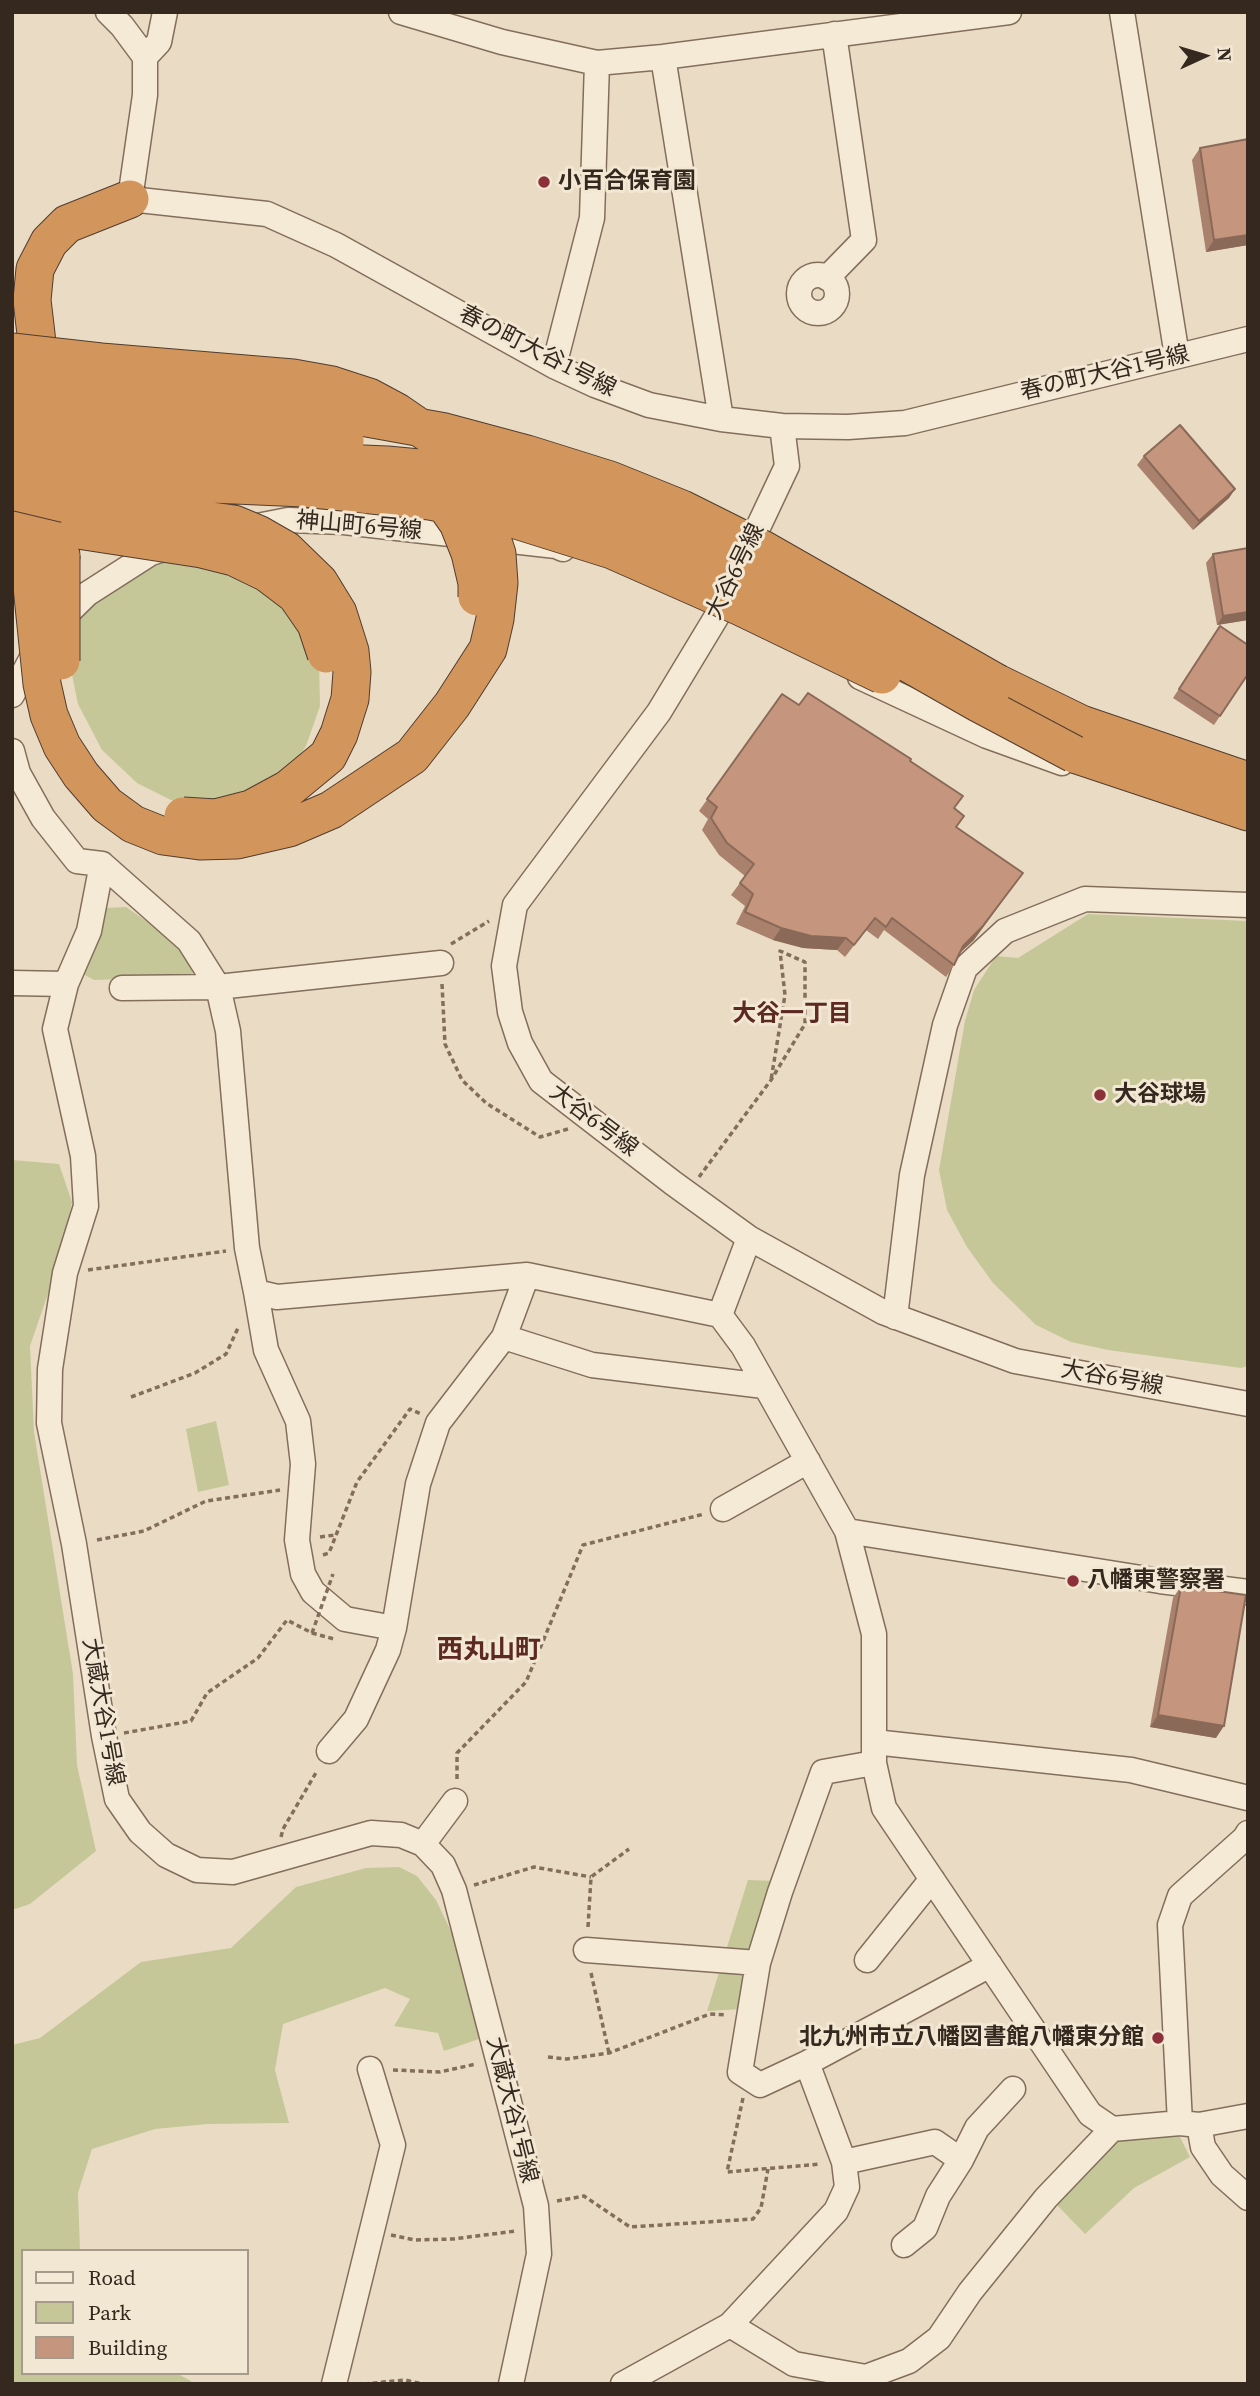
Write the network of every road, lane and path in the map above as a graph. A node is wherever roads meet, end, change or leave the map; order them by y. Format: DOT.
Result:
graph roads {
  1 [pos="108,12"];
  2 [pos="165,12"];
  3 [pos="401,12"];
  4 [pos="1009,12"];
  5 [pos="1122,12"];
  6 [pos="834,34"];
  7 [pos="145,57"];
  8 [pos="663,57"];
  9 [pos="597,63"];
  10 [pos="130,199"];
  11 [pos="12,267"];
  12 [pos="827,278"];
  13 [pos="12,339"];
  14 [pos="1248,339"];
  15 [pos="12,352"];
  16 [pos="1177,356"];
  17 [pos="554,366"];
  18 [pos="12,379"];
  19 [pos="12,409"];
  20 [pos="721,419"];
  21 [pos="782,425"];
  22 [pos="12,435"];
  23 [pos="12,470"];
  24 [pos="12,491"];
  25 [pos="12,516"];
  26 [pos="45,556"];
  27 [pos="720,611"];
  28 [pos="12,695"];
  29 [pos="453,705"];
  30 [pos="12,751"];
  31 [pos="1074,754"];
  32 [pos="1248,781"];
  33 [pos="288,789"];
  34 [pos="1248,812"];
  35 [pos="1248,830"];
  36 [pos="102,864"];
  37 [pos="1248,905"];
  38 [pos="486,923"];
  39 [pos="441,962"];
  40 [pos="12,983"];
  41 [pos="65,984"];
  42 [pos="218,987"];
  43 [pos="122,988"];
  44 [pos="771,1080"];
  45 [pos="540,1137"];
  46 [pos="687,1193"];
  47 [pos="749,1237"];
  48 [pos="247,1248"];
  49 [pos="65,1273"];
  50 [pos="527,1275"];
  51 [pos="256,1292"];
  52 [pos="720,1315"];
  53 [pos="895,1317"];
  54 [pos="504,1337"];
  55 [pos="764,1386"];
  56 [pos="131,1397"];
  57 [pos="1248,1404"];
  58 [pos="438,1423"];
  59 [pos="808,1461"];
  60 [pos="299,1487"];
  61 [pos="723,1509"];
  62 [pos="847,1531"];
  63 [pos="74,1545"];
  64 [pos="319,1557"];
  65 [pos="326,1573"];
  66 [pos="1248,1592"];
  67 [pos="394,1628"];
  68 [pos="312,1633"];
  69 [pos="339,1640"];
  70 [pos="104,1736"];
  71 [pos="329,1751"];
  72 [pos="874,1752"];
  73 [pos="1248,1798"];
  74 [pos="454,1801"];
  75 [pos="1248,1833"];
  76 [pos="423,1844"];
  77 [pos="277,1859"];
  78 [pos="591,1877"];
  79 [pos="932,1879"];
  80 [pos="454,1890"];
  81 [pos="586,1950"];
  82 [pos="867,1960"];
  83 [pos="758,1963"];
  84 [pos="989,1965"];
  85 [pos="749,2015"];
  86 [pos="548,2057"];
  87 [pos="498,2059"];
  88 [pos="807,2063"];
  89 [pos="380,2070"];
  90 [pos="748,2077"];
  91 [pos="1013,2089"];
  92 [pos="1248,2116"];
  93 [pos="1190,2124"];
  94 [pos="1112,2129"];
  95 [pos="961,2160"];
  96 [pos="844,2162"];
  97 [pos="768,2169"];
  98 [pos="1248,2197"];
  99 [pos="537,2217"];
  100 [pos="372,2232"];
  101 [pos="904,2245"];
  102 [pos="730,2325"];
  103 [pos="334,2384"];
  104 [pos="364,2384"];
  105 [pos="423,2384"];
  106 [pos="511,2384"];
  107 [pos="623,2384"];
  1 -- 7 [label="street"];
  2 -- 7 [label="street"];
  3 -- 9 [label="street"];
  4 -- 6 [label="street"];
  5 -- 16 [label="street"];
  6 -- 8 [label="street"];
  6 -- 12 [label="street"];
  7 -- 10 [label="street"];
  8 -- 9 [label="street"];
  8 -- 20 [label="street"];
  9 -- 17 [label="street"];
  10 -- 11 [label="highway"];
  10 -- 17 [label="street, 春の町大谷1号線"];
  10 -- 26 [label="highway"];
  13 -- 26 [label="highway"];
  14 -- 16 [label="street, 春の町大谷1号線"];
  15 -- 29 [label="highway, bridge"];
  16 -- 21 [label="street, 春の町大谷1号線"];
  17 -- 20 [label="street, 春の町大谷1号線"];
  18 -- 32 [label="highway, bridge"];
  19 -- 29 [label="highway, bridge"];
  20 -- 21 [label="street, 春の町大谷1号線"];
  21 -- 27 [label="street, 大谷6号線"];
  22 -- 31 [label="highway, bridge"];
  23 -- 31 [label="highway, bridge"];
  24 -- 33 [label="highway, bridge"];
  25 -- 33 [label="highway, bridge"];
  26 -- 29 [label="highway, bridge"];
  26 -- 33 [label="highway, bridge"];
  27 -- 28 [label="street, 神山町6号線"];
  27 -- 35 [label="street, 神山町6号線"];
  27 -- 46 [label="street, 大谷6号線"];
  30 -- 36 [label="street"];
  31 -- 34 [label="highway"];
  36 -- 41 [label="street"];
  36 -- 42 [label="street"];
  37 -- 53 [label="street"];
  38 -- 39 [label="path"];
  39 -- 42 [label="street"];
  39 -- 45 [label="path"];
  40 -- 41 [label="street"];
  41 -- 49 [label="street, 大蔵大谷1号線"];
  42 -- 43 [label="street"];
  42 -- 48 [label="street"];
  44 -- 44 [label="path"];
  44 -- 46 [label="path"];
  46 -- 47 [label="street, 大谷6号線"];
  47 -- 52 [label="street"];
  47 -- 53 [label="street, 大谷6号線"];
  48 -- 49 [label="path"];
  48 -- 51 [label="street"];
  49 -- 63 [label="street, 大蔵大谷1号線"];
  50 -- 51 [label="street"];
  50 -- 52 [label="street"];
  50 -- 54 [label="street"];
  51 -- 56 [label="path"];
  51 -- 60 [label="street"];
  52 -- 55 [label="street"];
  53 -- 57 [label="street, 大谷6号線"];
  54 -- 55 [label="street"];
  54 -- 58 [label="street"];
  55 -- 59 [label="street"];
  58 -- 64 [label="path"];
  58 -- 67 [label="street"];
  59 -- 61 [label="street"];
  59 -- 62 [label="street"];
  60 -- 63 [label="path"];
  60 -- 67 [label="street"];
  61 -- 74 [label="path"];
  62 -- 66 [label="street"];
  62 -- 72 [label="street"];
  63 -- 70 [label="street, 大蔵大谷1号線"];
  65 -- 68 [label="path, bridge"];
  67 -- 71 [label="street"];
  68 -- 69 [label="path"];
  68 -- 70 [label="path"];
  70 -- 77 [label="street, 大蔵大谷1号線"];
  71 -- 77 [label="path"];
  72 -- 73 [label="street"];
  72 -- 79 [label="street"];
  72 -- 83 [label="street"];
  74 -- 76 [label="street"];
  75 -- 93 [label="street"];
  76 -- 77 [label="street, 大蔵大谷1号線"];
  76 -- 80 [label="street, 大蔵大谷1号線"];
  78 -- 80 [label="path"];
  79 -- 82 [label="street"];
  79 -- 84 [label="street"];
  80 -- 87 [label="street, 大蔵大谷1号線"];
  81 -- 83 [label="street"];
  83 -- 85 [label="street"];
  84 -- 88 [label="street"];
  84 -- 94 [label="street"];
  85 -- 86 [label="path"];
  85 -- 90 [label="street"];
  87 -- 89 [label="path"];
  87 -- 99 [label="street, 大蔵大谷1号線"];
  88 -- 90 [label="street"];
  88 -- 96 [label="street"];
  89 -- 100 [label="street"];
  90 -- 97 [label="path"];
  91 -- 95 [label="street"];
  92 -- 93 [label="street"];
  93 -- 94 [label="street"];
  93 -- 98 [label="street"];
  94 -- 102 [label="street"];
  95 -- 96 [label="street"];
  95 -- 101 [label="street"];
  96 -- 97 [label="path"];
  96 -- 102 [label="street"];
  97 -- 99 [label="path"];
  99 -- 100 [label="path"];
  99 -- 106 [label="street, 大蔵大谷1号線"];
  100 -- 103 [label="street"];
  102 -- 107 [label="street"];
  104 -- 105 [label="path"];
}
